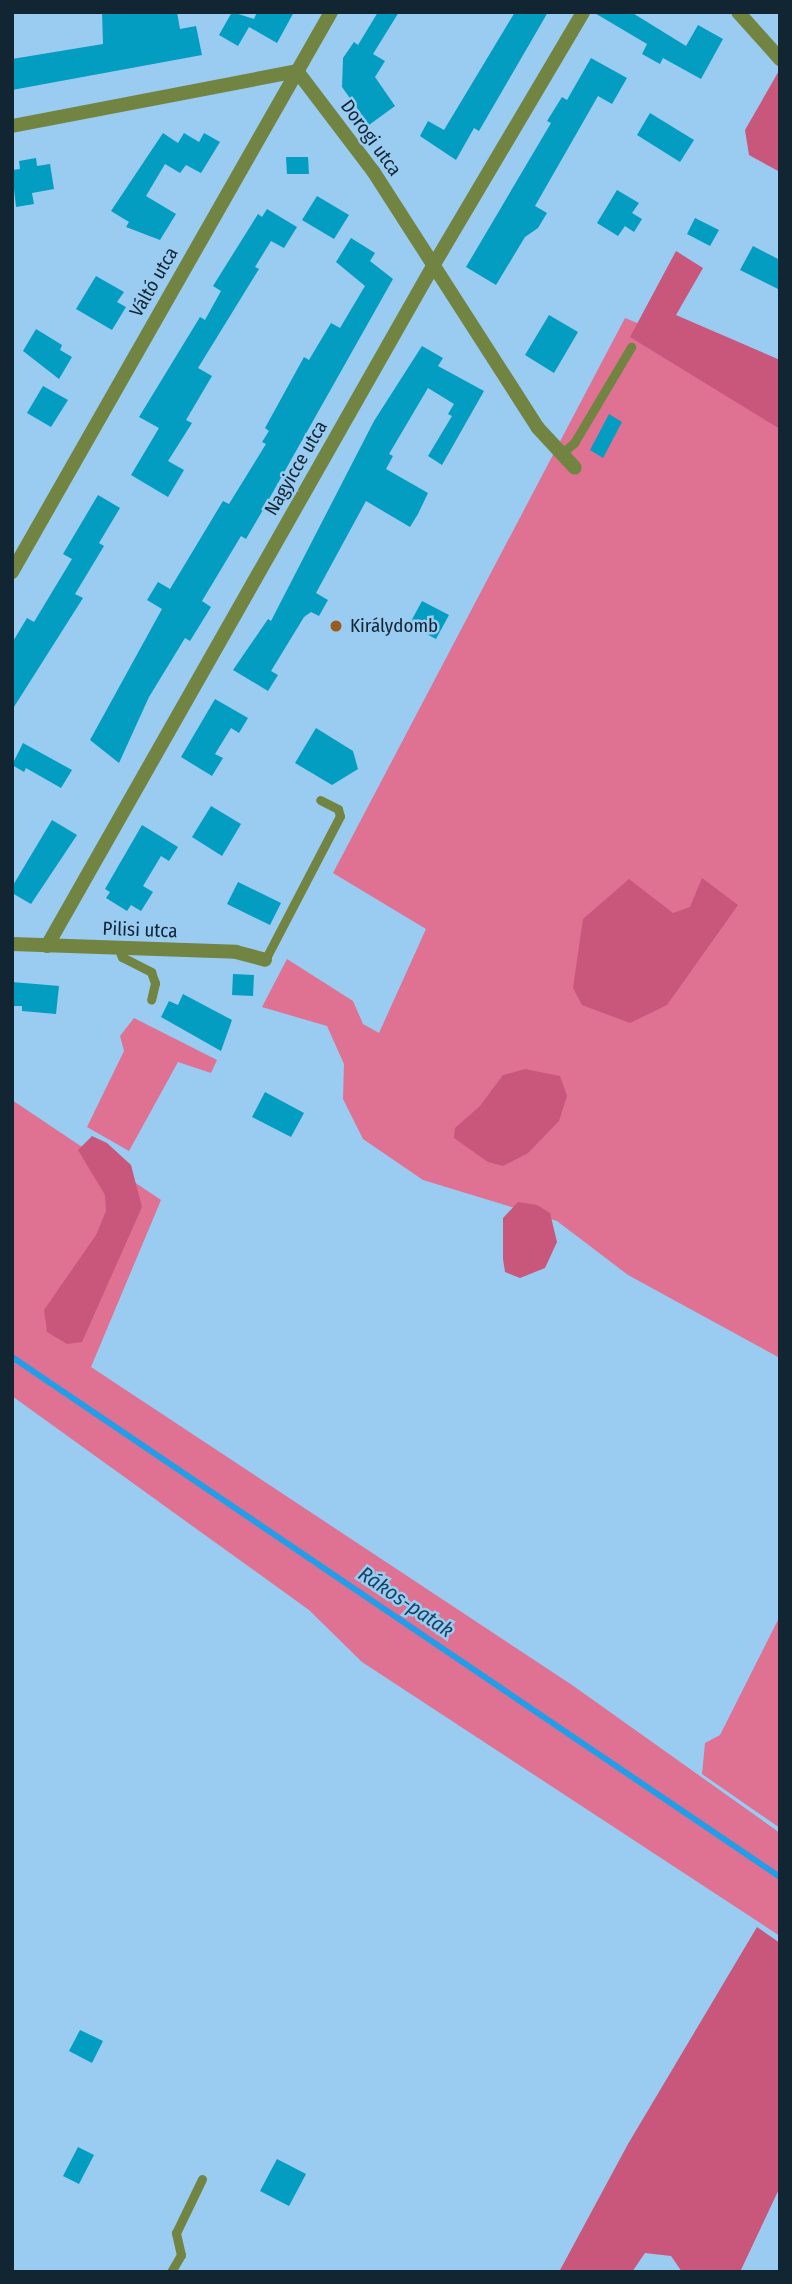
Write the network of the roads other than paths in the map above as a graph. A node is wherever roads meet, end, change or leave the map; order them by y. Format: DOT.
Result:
graph roads {
  1 [pos="331,12"];
  2 [pos="583,12"];
  3 [pos="738,12"];
  4 [pos="780,59"];
  5 [pos="297,71"];
  6 [pos="12,126"];
  7 [pos="433,266"];
  8 [pos="631,347"];
  9 [pos="560,455"];
  10 [pos="575,468"];
  11 [pos="12,572"];
  12 [pos="320,800"];
  13 [pos="12,944"];
  14 [pos="47,946"];
  15 [pos="118,948"];
  16 [pos="265,960"];
  17 [pos="150,1000"];
  18 [pos="202,2179"];
  19 [pos="171,2272"];
  1 -- 5 [label="street, Váltó utca"];
  2 -- 7 [label="street, Nagyicce utca"];
  3 -- 4 [label="street"];
  5 -- 6 [label="street"];
  5 -- 7 [label="street, Dorogi utca"];
  5 -- 11 [label="street, Váltó utca"];
  7 -- 9 [label="street, Dorogi utca"];
  7 -- 14 [label="street, Nagyicce utca"];
  8 -- 9 [label="lane"];
  9 -- 10 [label="street, Dorogi utca"];
  12 -- 16 [label="lane"];
  13 -- 14 [label="street, Pilisi utca"];
  14 -- 15 [label="street, Pilisi utca"];
  15 -- 16 [label="street, Pilisi utca"];
  15 -- 17 [label="lane"];
  18 -- 19 [label="lane"];
}
